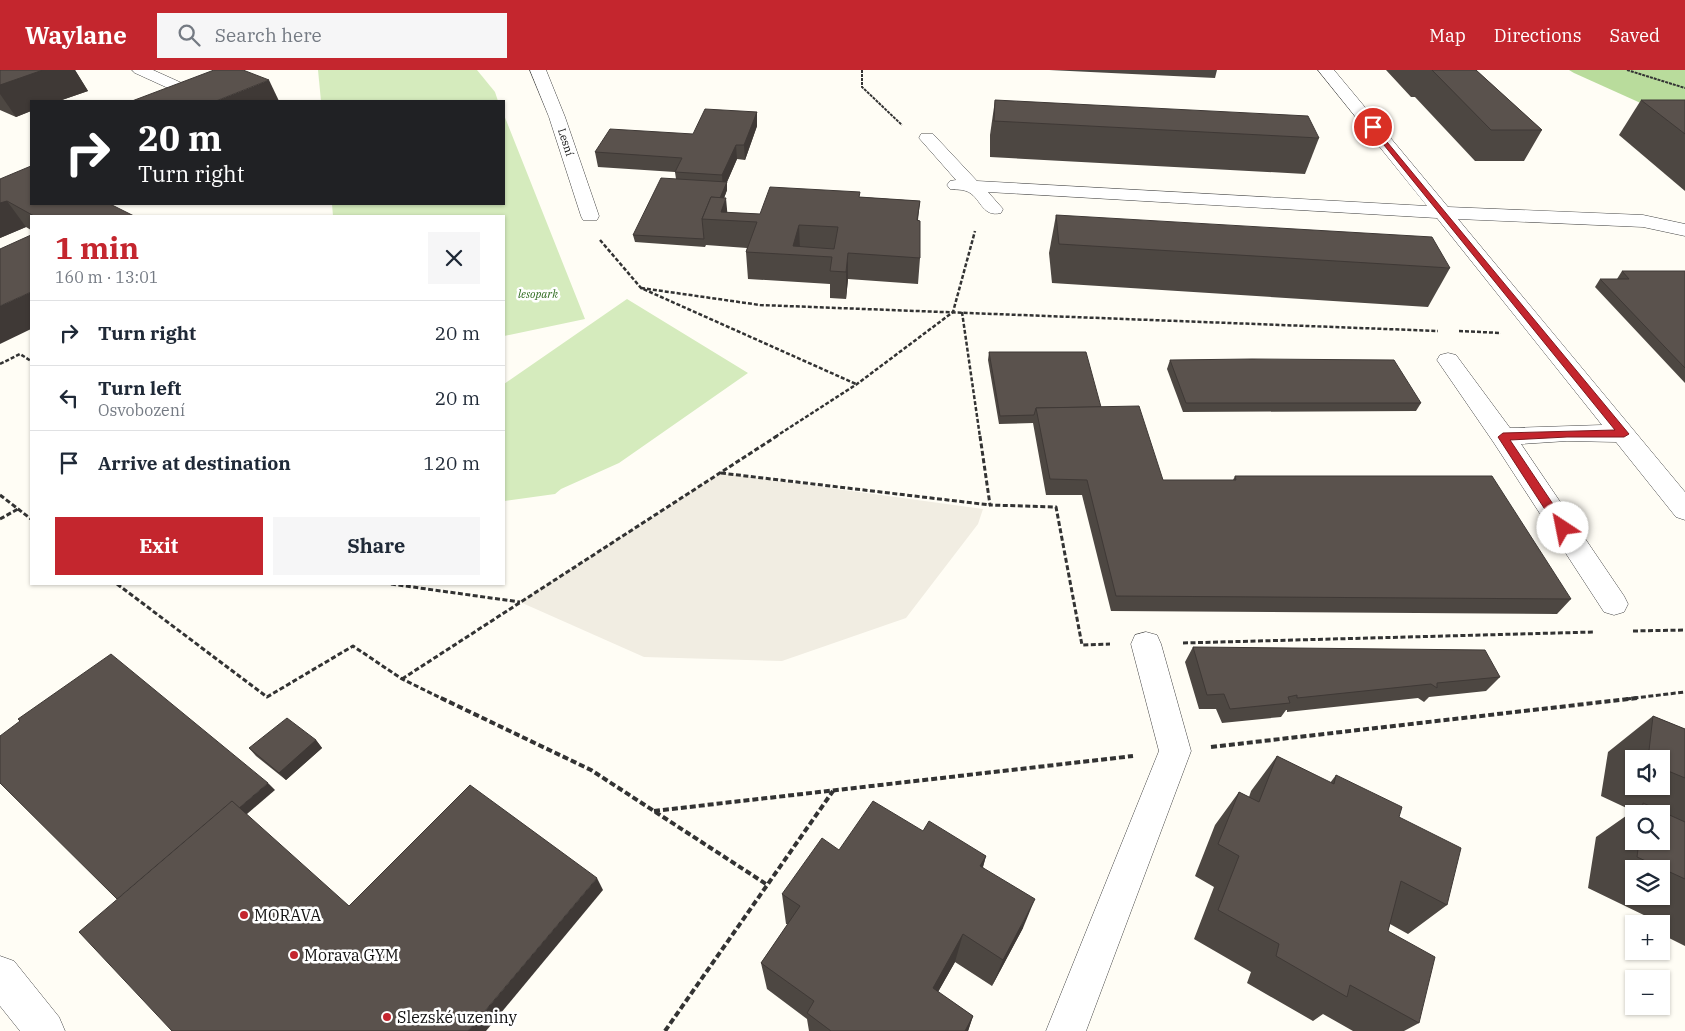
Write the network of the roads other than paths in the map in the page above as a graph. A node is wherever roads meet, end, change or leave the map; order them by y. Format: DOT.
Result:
graph roads {
  1 [pos="140,70"];
  2 [pos="538,70"];
  3 [pos="1326,70"];
  4 [pos="198,96"];
  5 [pos="927,138"];
  6 [pos="964,186"];
  7 [pos="994,209"];
  8 [pos="1445,213"];
  9 [pos="590,216"];
  10 [pos="1685,230"];
  11 [pos="1448,360"];
  12 [pos="1624,434"];
  13 [pos="1503,437"];
  14 [pos="1685,510"];
  15 [pos="1614,604"];
  16 [pos="1146,644"];
  17 [pos="0,975"];
  18 [pos="45,1031"];
  19 [pos="1066,1031"];
  1 -- 4 [label="street"];
  2 -- 9 [label="street, Lesní"];
  3 -- 8 [label="street"];
  5 -- 6 [label="street"];
  6 -- 7 [label="street"];
  6 -- 8 [label="street"];
  8 -- 10 [label="street"];
  8 -- 12 [label="street"];
  11 -- 13 [label="street"];
  12 -- 13 [label="street"];
  12 -- 14 [label="street"];
  13 -- 15 [label="street"];
  16 -- 19 [label="street"];
  17 -- 18 [label="street"];
}
